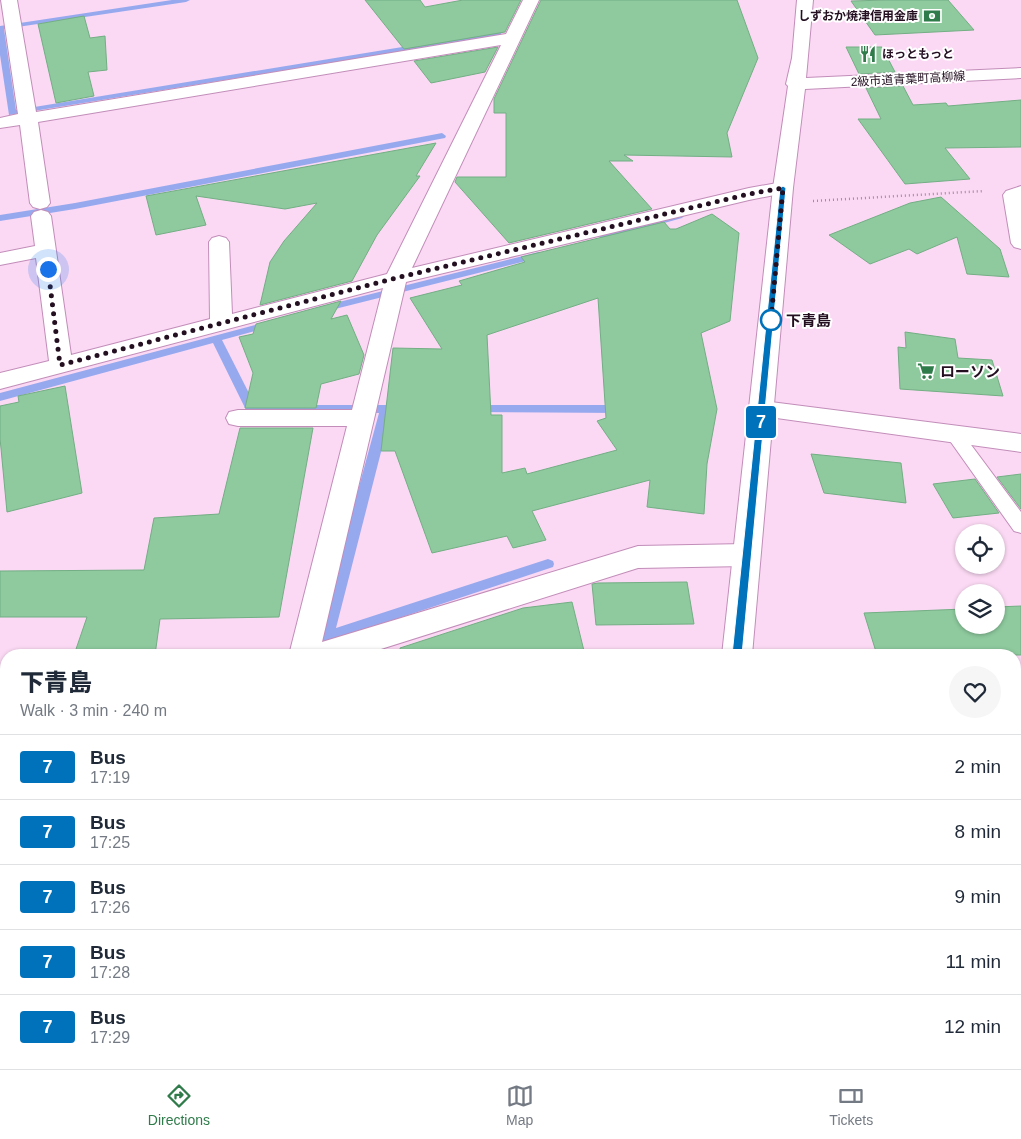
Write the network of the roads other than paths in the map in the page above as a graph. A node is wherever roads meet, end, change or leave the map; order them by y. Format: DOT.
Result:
graph roads {
  1 [pos="9,0"];
  2 [pos="532,0"];
  3 [pos="805,0"];
  4 [pos="513,38"];
  5 [pos="1021,74"];
  6 [pos="795,84"];
  7 [pos="28,118"];
  8 [pos="0,123"];
  9 [pos="783,188"];
  10 [pos="1021,192"];
  11 [pos="219,242"];
  12 [pos="1021,243"];
  13 [pos="46,250"];
  14 [pos="0,259"];
  15 [pos="396,278"];
  16 [pos="221,324"];
  17 [pos="60,365"];
  18 [pos="0,381"];
  19 [pos="763,409"];
  20 [pos="238,418"];
  21 [pos="362,418"];
  22 [pos="954,434"];
  23 [pos="1021,443"];
  24 [pos="1021,526"];
  25 [pos="746,554"];
  26 [pos="305,649"];
  27 [pos="341,649"];
  28 [pos="738,649"];
  1 -- 7 [label="street"];
  2 -- 4 [label="street"];
  3 -- 6 [label="street"];
  4 -- 7 [label="street"];
  4 -- 15 [label="street"];
  5 -- 6 [label="street, 2級市道青葉町高柳線"];
  6 -- 9 [label="street"];
  7 -- 8 [label="street"];
  7 -- 13 [label="street"];
  9 -- 15 [label="street"];
  9 -- 19 [label="street"];
  10 -- 12 [label="street"];
  11 -- 16 [label="street"];
  13 -- 14 [label="street"];
  13 -- 17 [label="street"];
  15 -- 16 [label="street"];
  15 -- 21 [label="street"];
  16 -- 17 [label="street"];
  17 -- 18 [label="street"];
  19 -- 22 [label="street"];
  19 -- 25 [label="street"];
  20 -- 21 [label="street"];
  21 -- 26 [label="street"];
  22 -- 23 [label="street"];
  22 -- 24 [label="lane"];
  25 -- 27 [label="street"];
  25 -- 28 [label="street"];
}
